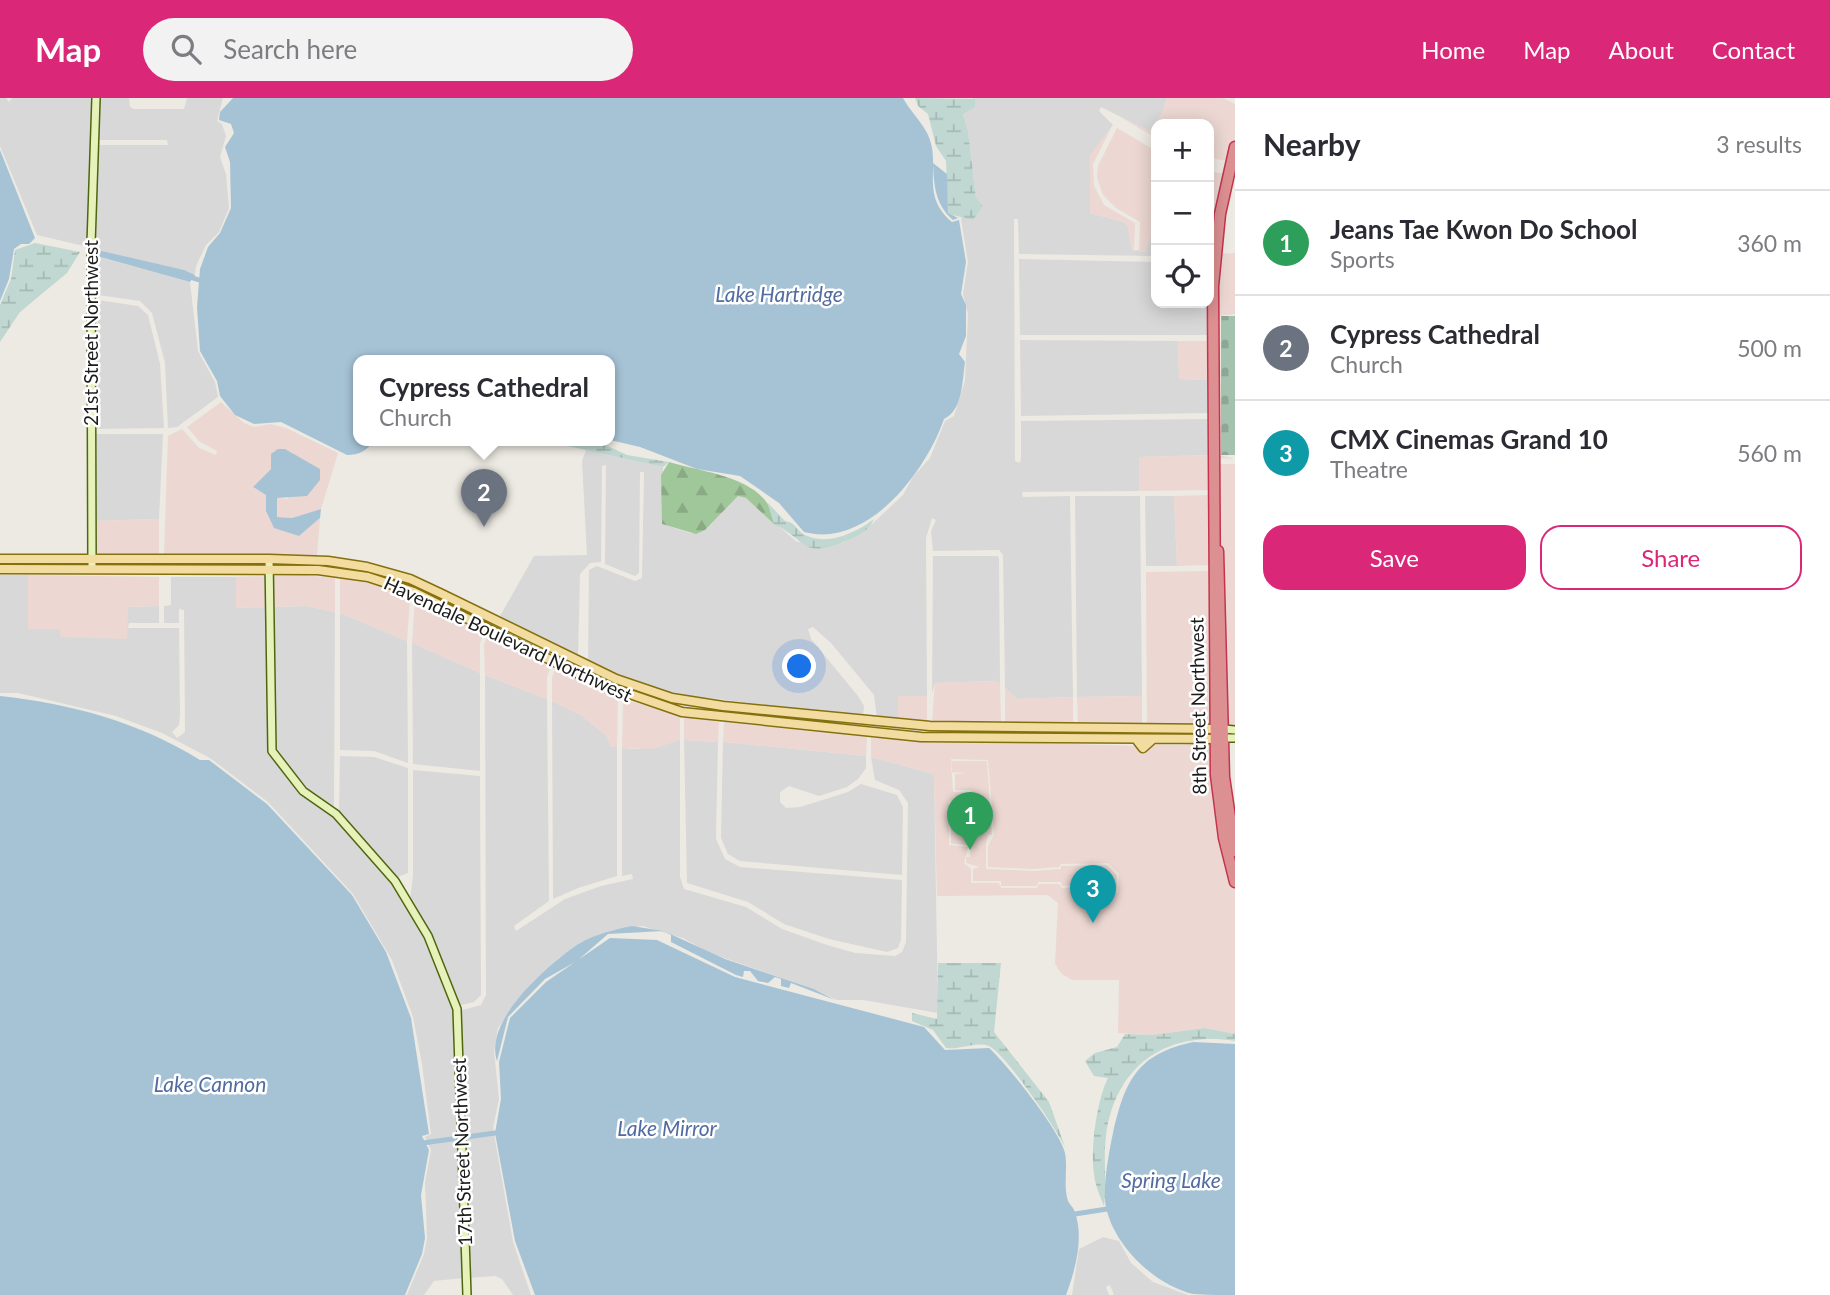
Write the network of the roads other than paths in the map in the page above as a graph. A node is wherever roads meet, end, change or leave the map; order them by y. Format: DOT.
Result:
graph roads {
  1 [pos="96,98"];
  2 [pos="1235,147"];
  3 [pos="0,559"];
  4 [pos="92,559"];
  5 [pos="269,559"];
  6 [pos="1216,567"];
  7 [pos="0,569"];
  8 [pos="92,569"];
  9 [pos="270,569"];
  10 [pos="622,693"];
  11 [pos="672,698"];
  12 [pos="874,722"];
  13 [pos="891,724"];
  14 [pos="1003,727"];
  15 [pos="1075,728"];
  16 [pos="837,730"];
  17 [pos="1235,730"];
  18 [pos="869,734"];
  19 [pos="1223,735"];
  20 [pos="1003,738"];
  21 [pos="1075,739"];
  22 [pos="1224,838"];
  23 [pos="1235,851"];
  24 [pos="1235,860"];
  25 [pos="1235,882"];
  26 [pos="467,1295"];
  1 -- 4 [label="street, 21st Street Northwest"];
  2 -- 6 [label="highway, 8th Street Northwest"];
  3 -- 4 [label="main road, Havendale Boulevard Northwest"];
  4 -- 5 [label="main road, Havendale Boulevard Northwest"];
  4 -- 8 [label="street, 21st Street Northwest"];
  5 -- 9 [label="street, 17th Street Northwest"];
  5 -- 11 [label="main road, Havendale Boulevard Northwest"];
  6 -- 19 [label="highway, 8th Street Northwest"];
  6 -- 19 [label="highway, 8th Street Northwest"];
  7 -- 8 [label="main road, Havendale Boulevard Northwest"];
  8 -- 9 [label="main road, Havendale Boulevard Northwest"];
  9 -- 10 [label="main road, Havendale Boulevard Northwest"];
  9 -- 26 [label="street, 17th Street Northwest"];
  10 -- 11 [label="main road"];
  10 -- 16 [label="main road, Havendale Boulevard Northwest"];
  11 -- 12 [label="main road, Havendale Boulevard Northwest"];
  12 -- 13 [label="main road, Havendale Boulevard Northwest"];
  12 -- 16 [label="main road"];
  13 -- 14 [label="main road, Havendale Boulevard Northwest"];
  13 -- 18 [label="main road"];
  14 -- 15 [label="main road, Havendale Boulevard Northwest"];
  14 -- 20 [label="main road"];
  15 -- 19 [label="main road, Havendale Boulevard Northwest"];
  15 -- 21 [label="main road"];
  16 -- 18 [label="main road, Havendale Boulevard Northwest"];
  17 -- 19 [label="street"];
  18 -- 20 [label="main road, Havendale Boulevard Northwest"];
  19 -- 21 [label="main road, Havendale Boulevard Northwest"];
  19 -- 22 [label="highway, 8th Street Northwest"];
  19 -- 23 [label="highway, 8th Street Northwest"];
  20 -- 21 [label="main road, Havendale Boulevard Northwest"];
  22 -- 24 [label="highway"];
  22 -- 25 [label="highway, 8th Street Northwest"];
}
